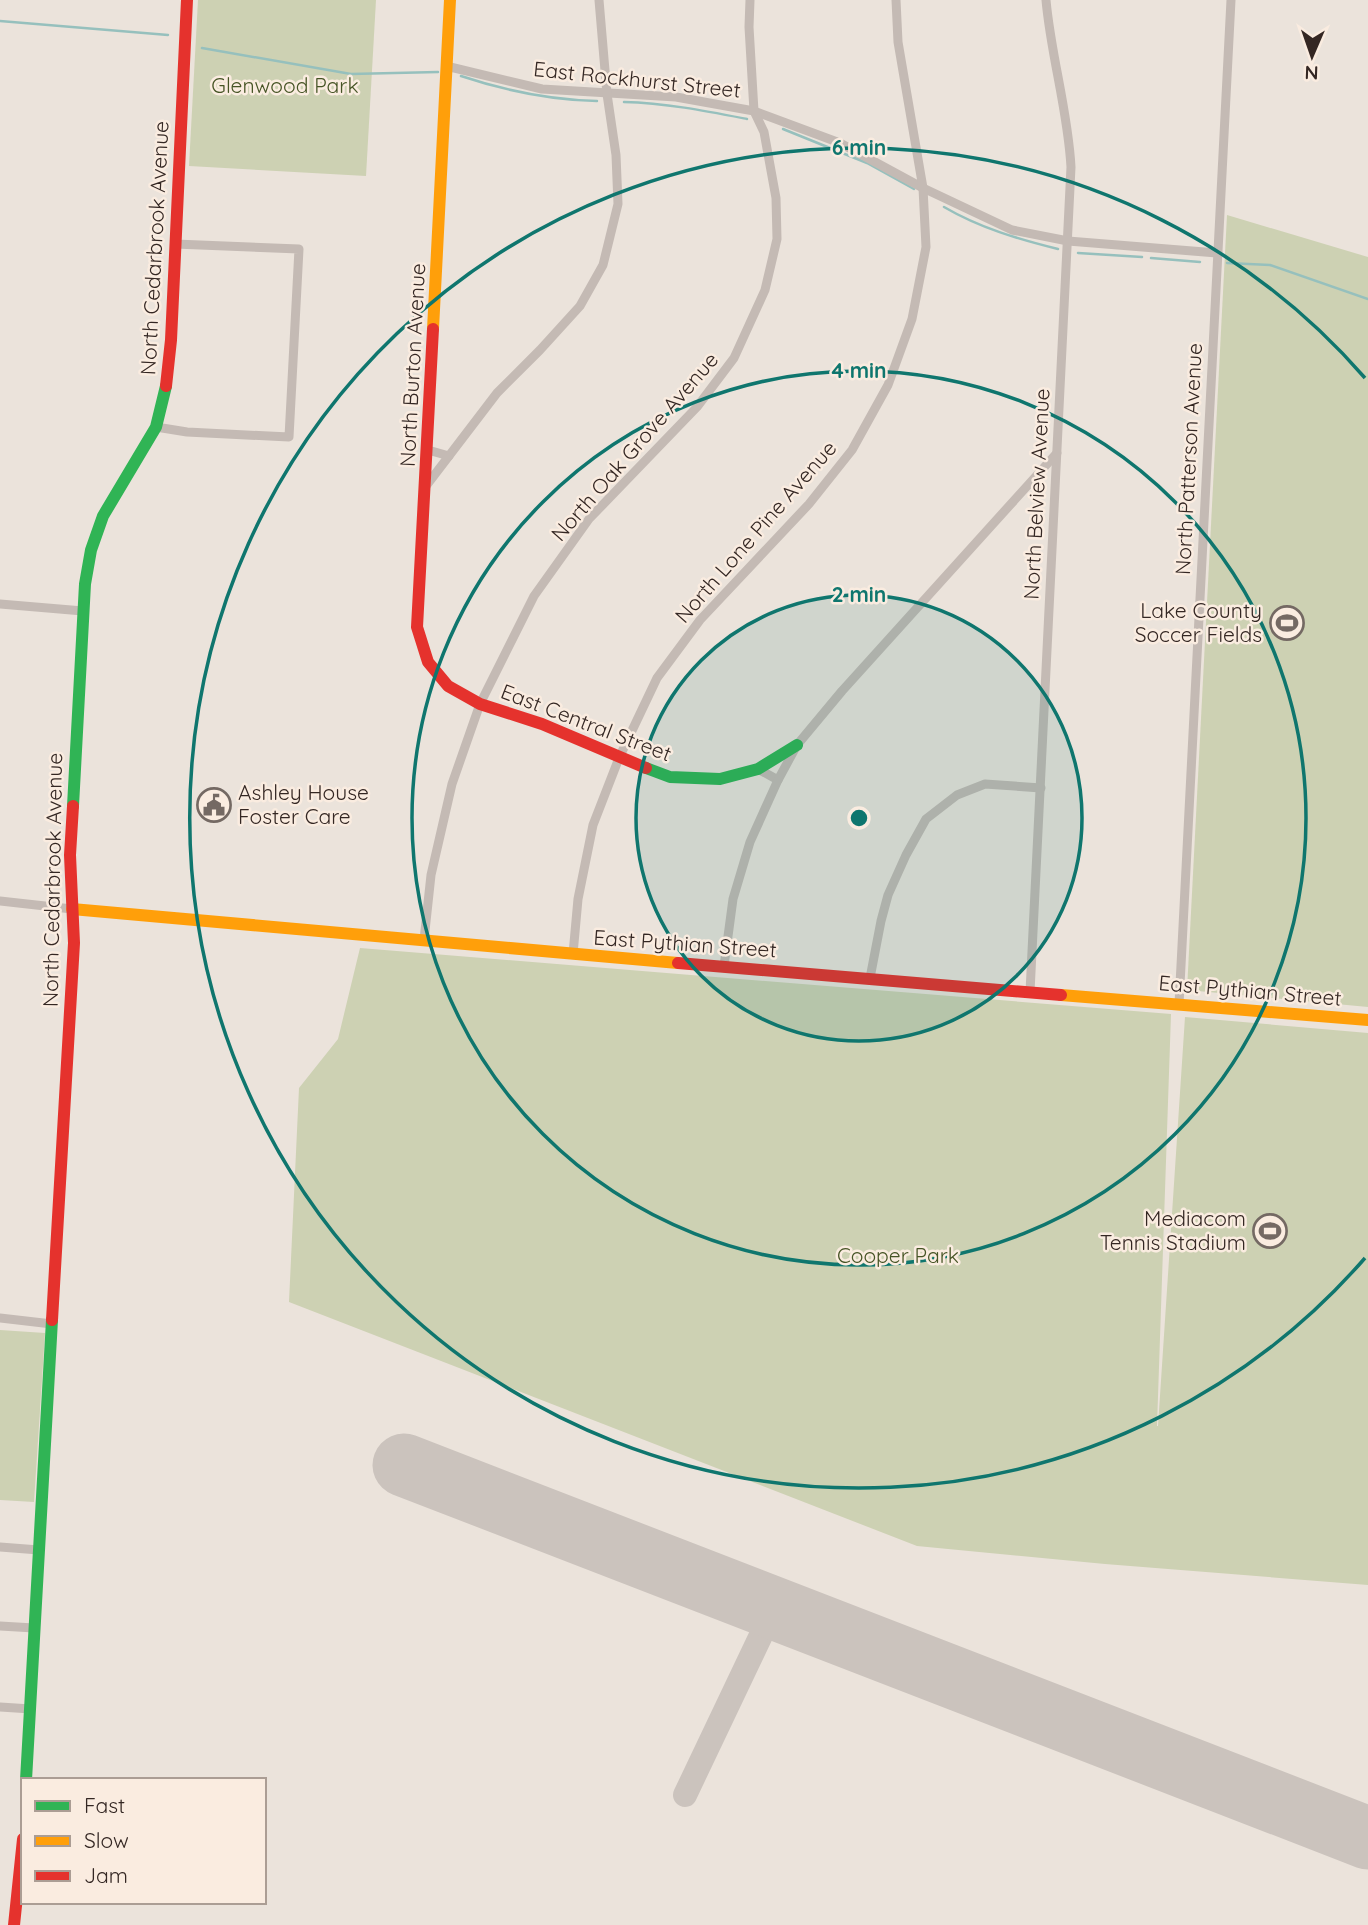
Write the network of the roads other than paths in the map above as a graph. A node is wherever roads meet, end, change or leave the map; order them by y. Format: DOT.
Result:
graph roads {
  1 [pos="187,0"];
  2 [pos="450,0"];
  3 [pos="599,0"];
  4 [pos="750,0"];
  5 [pos="896,0"];
  6 [pos="1046,0"];
  7 [pos="1231,0"];
  8 [pos="446,66"];
  9 [pos="607,94"];
  10 [pos="754,111"];
  11 [pos="923,188"];
  12 [pos="1068,242"];
  13 [pos="175,244"];
  14 [pos="1217,253"];
  15 [pos="156,427"];
  16 [pos="428,450"];
  17 [pos="1057,453"];
  18 [pos="449,456"];
  19 [pos="426,486"];
  20 [pos="0,604"];
  21 [pos="83,611"];
  22 [pos="480,704"];
  23 [pos="797,745"];
  24 [pos="619,758"];
  25 [pos="758,769"];
  26 [pos="778,780"];
  27 [pos="1041,788"];
  28 [pos="0,901"];
  29 [pos="72,909"];
  30 [pos="424,940"];
  31 [pos="573,954"];
  32 [pos="724,966"];
  33 [pos="870,978"];
  34 [pos="1030,992"];
  35 [pos="1178,1004"];
  36 [pos="1368,1020"];
  37 [pos="0,1318"];
  38 [pos="52,1324"];
  39 [pos="0,1547"];
  40 [pos="39,1550"];
  41 [pos="0,1626"];
  42 [pos="34,1628"];
  43 [pos="0,1707"];
  44 [pos="31,1709"];
  45 [pos="26,1778"];
  46 [pos="21,1858"];
  47 [pos="14,1925"];
  1 -- 13 [label="street, North Cedarbrook Avenue"];
  2 -- 8 [label="street, North Burton Avenue"];
  3 -- 9 [label="street"];
  4 -- 10 [label="street, North Oak Grove Avenue"];
  5 -- 11 [label="street, North Lone Pine Avenue"];
  6 -- 12 [label="street, North Belview Avenue"];
  7 -- 14 [label="street, North Patterson Avenue"];
  8 -- 9 [label="street, East Rockhurst Street"];
  8 -- 16 [label="street, North Burton Avenue"];
  9 -- 10 [label="street, East Rockhurst Street"];
  9 -- 18 [label="street"];
  10 -- 11 [label="street, East Rockhurst Street"];
  10 -- 22 [label="street, North Oak Grove Avenue"];
  11 -- 12 [label="street, East Rockhurst Street"];
  11 -- 24 [label="street, North Lone Pine Avenue"];
  12 -- 14 [label="street, East Rockhurst Street"];
  12 -- 17 [label="street, North Belview Avenue"];
  13 -- 15 [label="street, North Cedarbrook Avenue"];
  13 -- 15 [label="street"];
  14 -- 35 [label="street, North Patterson Avenue"];
  15 -- 21 [label="street, North Cedarbrook Avenue"];
  16 -- 18 [label="street"];
  16 -- 19 [label="street, North Burton Avenue"];
  17 -- 23 [label="street"];
  17 -- 27 [label="street, North Belview Avenue"];
  18 -- 19 [label="street"];
  19 -- 22 [label="street, North Burton Avenue"];
  20 -- 21 [label="street"];
  21 -- 29 [label="street, North Cedarbrook Avenue"];
  22 -- 24 [label="street, East Central Street"];
  22 -- 30 [label="street, North Oak Grove Avenue"];
  23 -- 25 [label="street, East Central Street"];
  23 -- 26 [label="street"];
  24 -- 25 [label="street, East Central Street"];
  24 -- 31 [label="street, North Lone Pine Avenue"];
  25 -- 26 [label="street"];
  26 -- 32 [label="street"];
  27 -- 33 [label="street"];
  27 -- 34 [label="street, North Belview Avenue"];
  28 -- 29 [label="street, East Pythian Street"];
  29 -- 30 [label="street, East Pythian Street"];
  29 -- 38 [label="street, North Cedarbrook Avenue"];
  30 -- 31 [label="street, East Pythian Street"];
  31 -- 32 [label="street, East Pythian Street"];
  32 -- 33 [label="street, East Pythian Street"];
  33 -- 34 [label="street, East Pythian Street"];
  34 -- 35 [label="street, East Pythian Street"];
  35 -- 36 [label="street, East Pythian Street"];
  37 -- 38 [label="street"];
  38 -- 40 [label="street, North Cedarbrook Avenue"];
  39 -- 40 [label="street"];
  40 -- 42 [label="street, North Cedarbrook Avenue"];
  41 -- 42 [label="street"];
  42 -- 44 [label="street, North Cedarbrook Avenue"];
  43 -- 44 [label="street"];
  44 -- 45 [label="street, North Cedarbrook Avenue"];
  46 -- 47 [label="street"];
}
